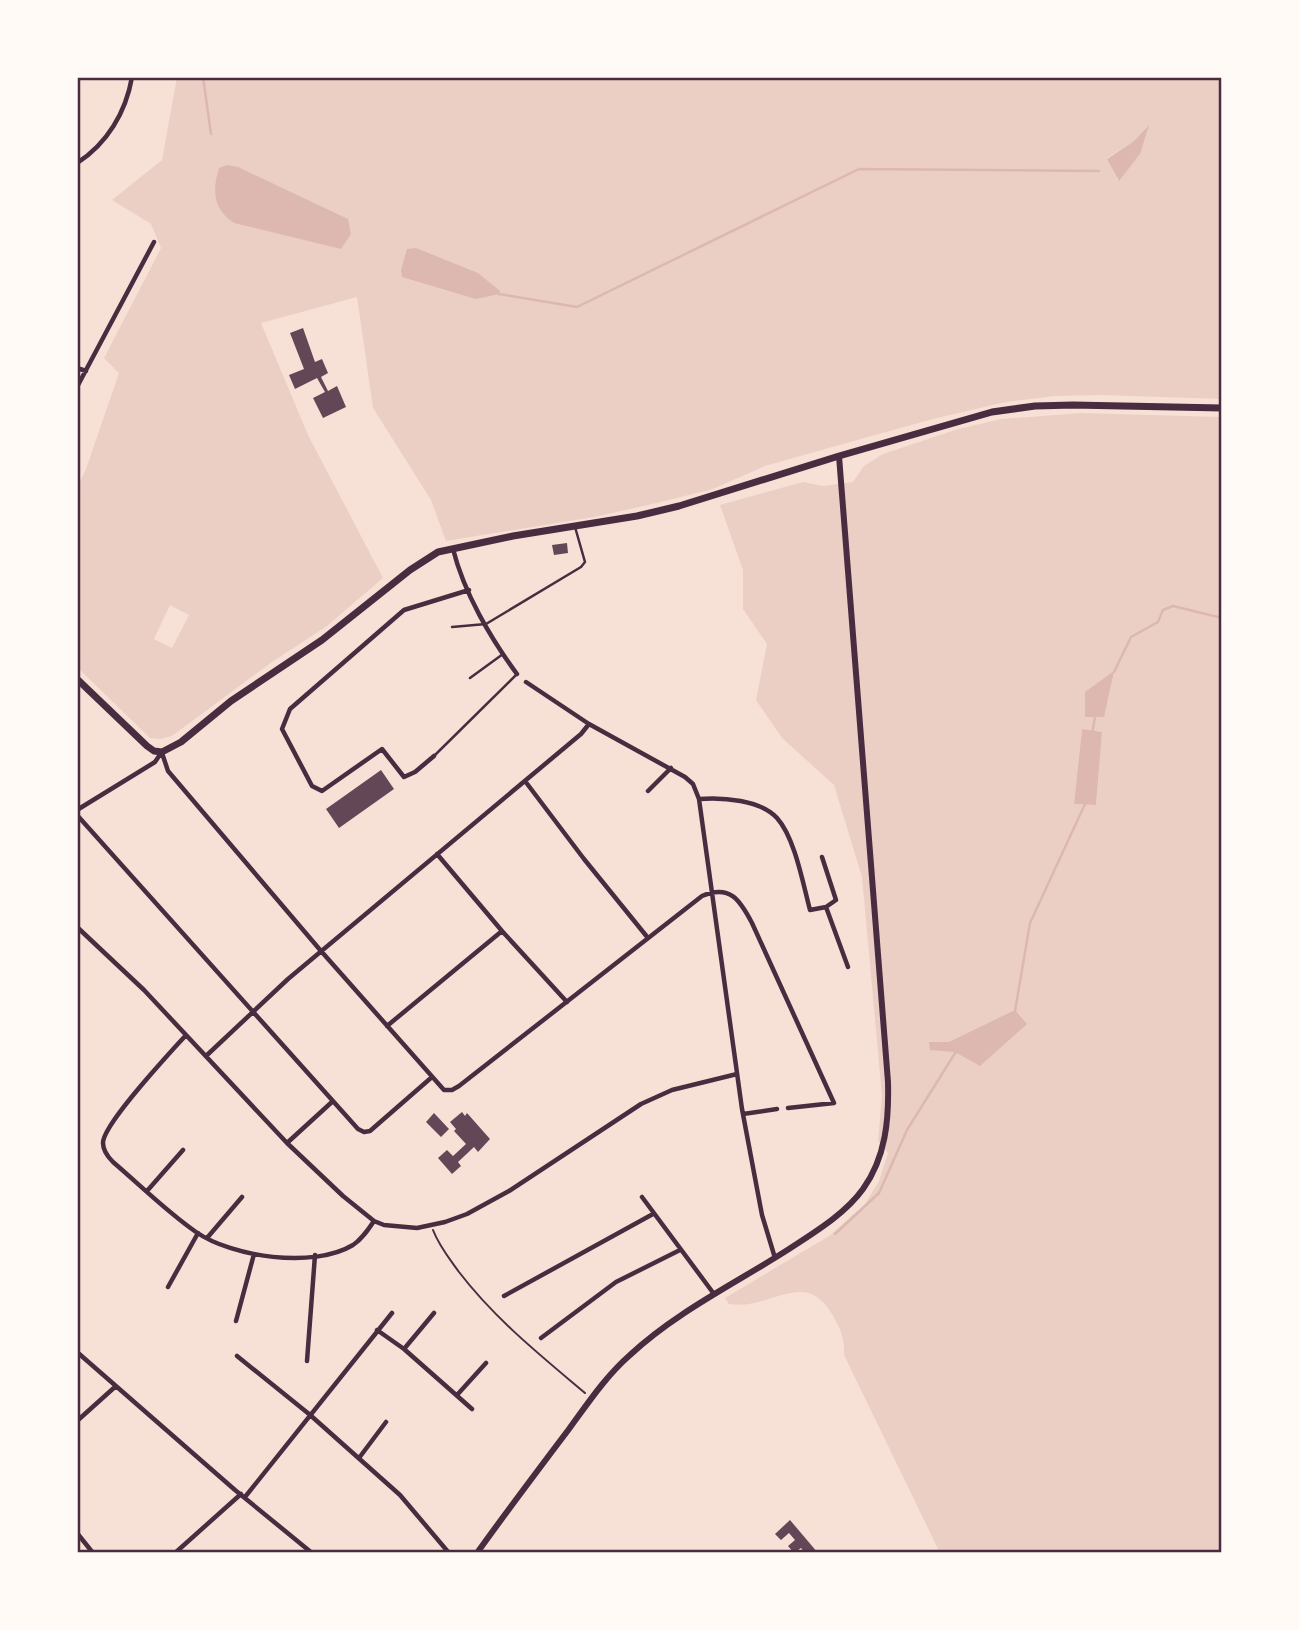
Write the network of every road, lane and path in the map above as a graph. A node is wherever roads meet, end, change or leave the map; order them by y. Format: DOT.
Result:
graph roads {
  1 [pos="132,77"];
  2 [pos="77,163"];
  3 [pos="154,242"];
  4 [pos="77,368"];
  5 [pos="86,371"];
  6 [pos="77,387"];
  7 [pos="1222,408"];
  8 [pos="839,456"];
  9 [pos="575,527"];
  10 [pos="453,549"];
  11 [pos="469,590"];
  12 [pos="486,624"];
  13 [pos="452,627"];
  14 [pos="503,653"];
  15 [pos="517,674"];
  16 [pos="470,678"];
  17 [pos="77,679"];
  18 [pos="527,682"];
  19 [pos="589,724"];
  20 [pos="162,752"];
  21 [pos="434,756"];
  22 [pos="671,768"];
  23 [pos="525,780"];
  24 [pos="648,791"];
  25 [pos="699,799"];
  26 [pos="77,812"];
  27 [pos="437,854"];
  28 [pos="822,857"];
  29 [pos="712,893"];
  30 [pos="826,907"];
  31 [pos="77,927"];
  32 [pos="502,931"];
  33 [pos="648,938"];
  34 [pos="321,951"];
  35 [pos="848,967"];
  36 [pos="567,1002"];
  37 [pos="253,1010"];
  38 [pos="387,1026"];
  39 [pos="186,1035"];
  40 [pos="206,1056"];
  41 [pos="737,1074"];
  42 [pos="432,1077"];
  43 [pos="333,1101"];
  44 [pos="788,1108"];
  45 [pos="777,1109"];
  46 [pos="743,1114"];
  47 [pos="287,1143"];
  48 [pos="183,1150"];
  49 [pos="148,1191"];
  50 [pos="242,1197"];
  51 [pos="642,1197"];
  52 [pos="653,1214"];
  53 [pos="374,1221"];
  54 [pos="432,1226"];
  55 [pos="198,1233"];
  56 [pos="207,1238"];
  57 [pos="680,1250"];
  58 [pos="254,1254"];
  59 [pos="316,1255"];
  60 [pos="775,1258"];
  61 [pos="168,1287"];
  62 [pos="715,1295"];
  63 [pos="505,1296"];
  64 [pos="392,1313"];
  65 [pos="435,1313"];
  66 [pos="236,1321"];
  67 [pos="377,1330"];
  68 [pos="541,1338"];
  69 [pos="404,1349"];
  70 [pos="77,1352"];
  71 [pos="237,1356"];
  72 [pos="307,1361"];
  73 [pos="486,1363"];
  74 [pos="116,1386"];
  75 [pos="457,1395"];
  76 [pos="591,1398"];
  77 [pos="472,1409"];
  78 [pos="309,1414"];
  79 [pos="77,1421"];
  80 [pos="386,1422"];
  81 [pos="359,1458"];
  82 [pos="243,1496"];
  83 [pos="77,1533"];
  84 [pos="93,1553"];
  85 [pos="175,1553"];
  86 [pos="312,1553"];
  87 [pos="449,1553"];
  88 [pos="477,1553"];
  1 -- 2 [label="street"];
  3 -- 5 [label="street"];
  4 -- 5 [label="street"];
  5 -- 6 [label="street"];
  7 -- 8 [label="main road"];
  8 -- 9 [label="main road"];
  8 -- 60 [label="street"];
  9 -- 10 [label="main road"];
  9 -- 12 [label="lane"];
  10 -- 11 [label="street"];
  10 -- 20 [label="main road"];
  11 -- 12 [label="street"];
  11 -- 21 [label="street"];
  12 -- 13 [label="lane"];
  12 -- 14 [label="street"];
  14 -- 15 [label="street"];
  14 -- 16 [label="lane"];
  15 -- 21 [label="lane"];
  17 -- 20 [label="main road"];
  18 -- 19 [label="street"];
  19 -- 22 [label="street"];
  19 -- 23 [label="street"];
  20 -- 26 [label="street"];
  20 -- 34 [label="street"];
  22 -- 24 [label="street"];
  22 -- 25 [label="street"];
  23 -- 27 [label="street"];
  23 -- 33 [label="street"];
  25 -- 29 [label="street"];
  25 -- 30 [label="street"];
  26 -- 37 [label="street"];
  27 -- 32 [label="street"];
  27 -- 34 [label="street"];
  28 -- 30 [label="street"];
  29 -- 33 [label="street"];
  29 -- 41 [label="street"];
  29 -- 44 [label="street"];
  30 -- 35 [label="street"];
  31 -- 39 [label="street"];
  32 -- 36 [label="street"];
  32 -- 38 [label="street"];
  33 -- 36 [label="street"];
  34 -- 37 [label="street"];
  34 -- 38 [label="street"];
  36 -- 42 [label="street"];
  37 -- 40 [label="street"];
  37 -- 43 [label="street"];
  38 -- 42 [label="street"];
  39 -- 40 [label="street"];
  39 -- 49 [label="street"];
  40 -- 47 [label="street"];
  41 -- 46 [label="street"];
  41 -- 54 [label="street"];
  42 -- 43 [label="street"];
  43 -- 47 [label="street"];
  45 -- 46 [label="street"];
  46 -- 60 [label="street"];
  47 -- 53 [label="street"];
  48 -- 49 [label="street"];
  49 -- 55 [label="street"];
  50 -- 56 [label="street"];
  51 -- 52 [label="street"];
  52 -- 57 [label="street"];
  52 -- 63 [label="street"];
  53 -- 54 [label="street"];
  53 -- 59 [label="street"];
  54 -- 76 [label="path"];
  55 -- 56 [label="street"];
  55 -- 61 [label="street"];
  56 -- 58 [label="street"];
  57 -- 62 [label="street"];
  57 -- 68 [label="street"];
  58 -- 59 [label="street"];
  58 -- 66 [label="street"];
  59 -- 72 [label="street"];
  60 -- 62 [label="street"];
  62 -- 76 [label="street"];
  64 -- 67 [label="street"];
  65 -- 69 [label="street"];
  67 -- 69 [label="street"];
  67 -- 78 [label="street"];
  69 -- 75 [label="street"];
  70 -- 74 [label="street"];
  71 -- 78 [label="street"];
  73 -- 75 [label="street"];
  74 -- 79 [label="street"];
  74 -- 82 [label="street"];
  75 -- 77 [label="street"];
  76 -- 88 [label="street"];
  78 -- 81 [label="street"];
  78 -- 82 [label="street"];
  80 -- 81 [label="street"];
  81 -- 87 [label="street"];
  82 -- 85 [label="street"];
  82 -- 86 [label="street"];
  83 -- 84 [label="street"];
}
